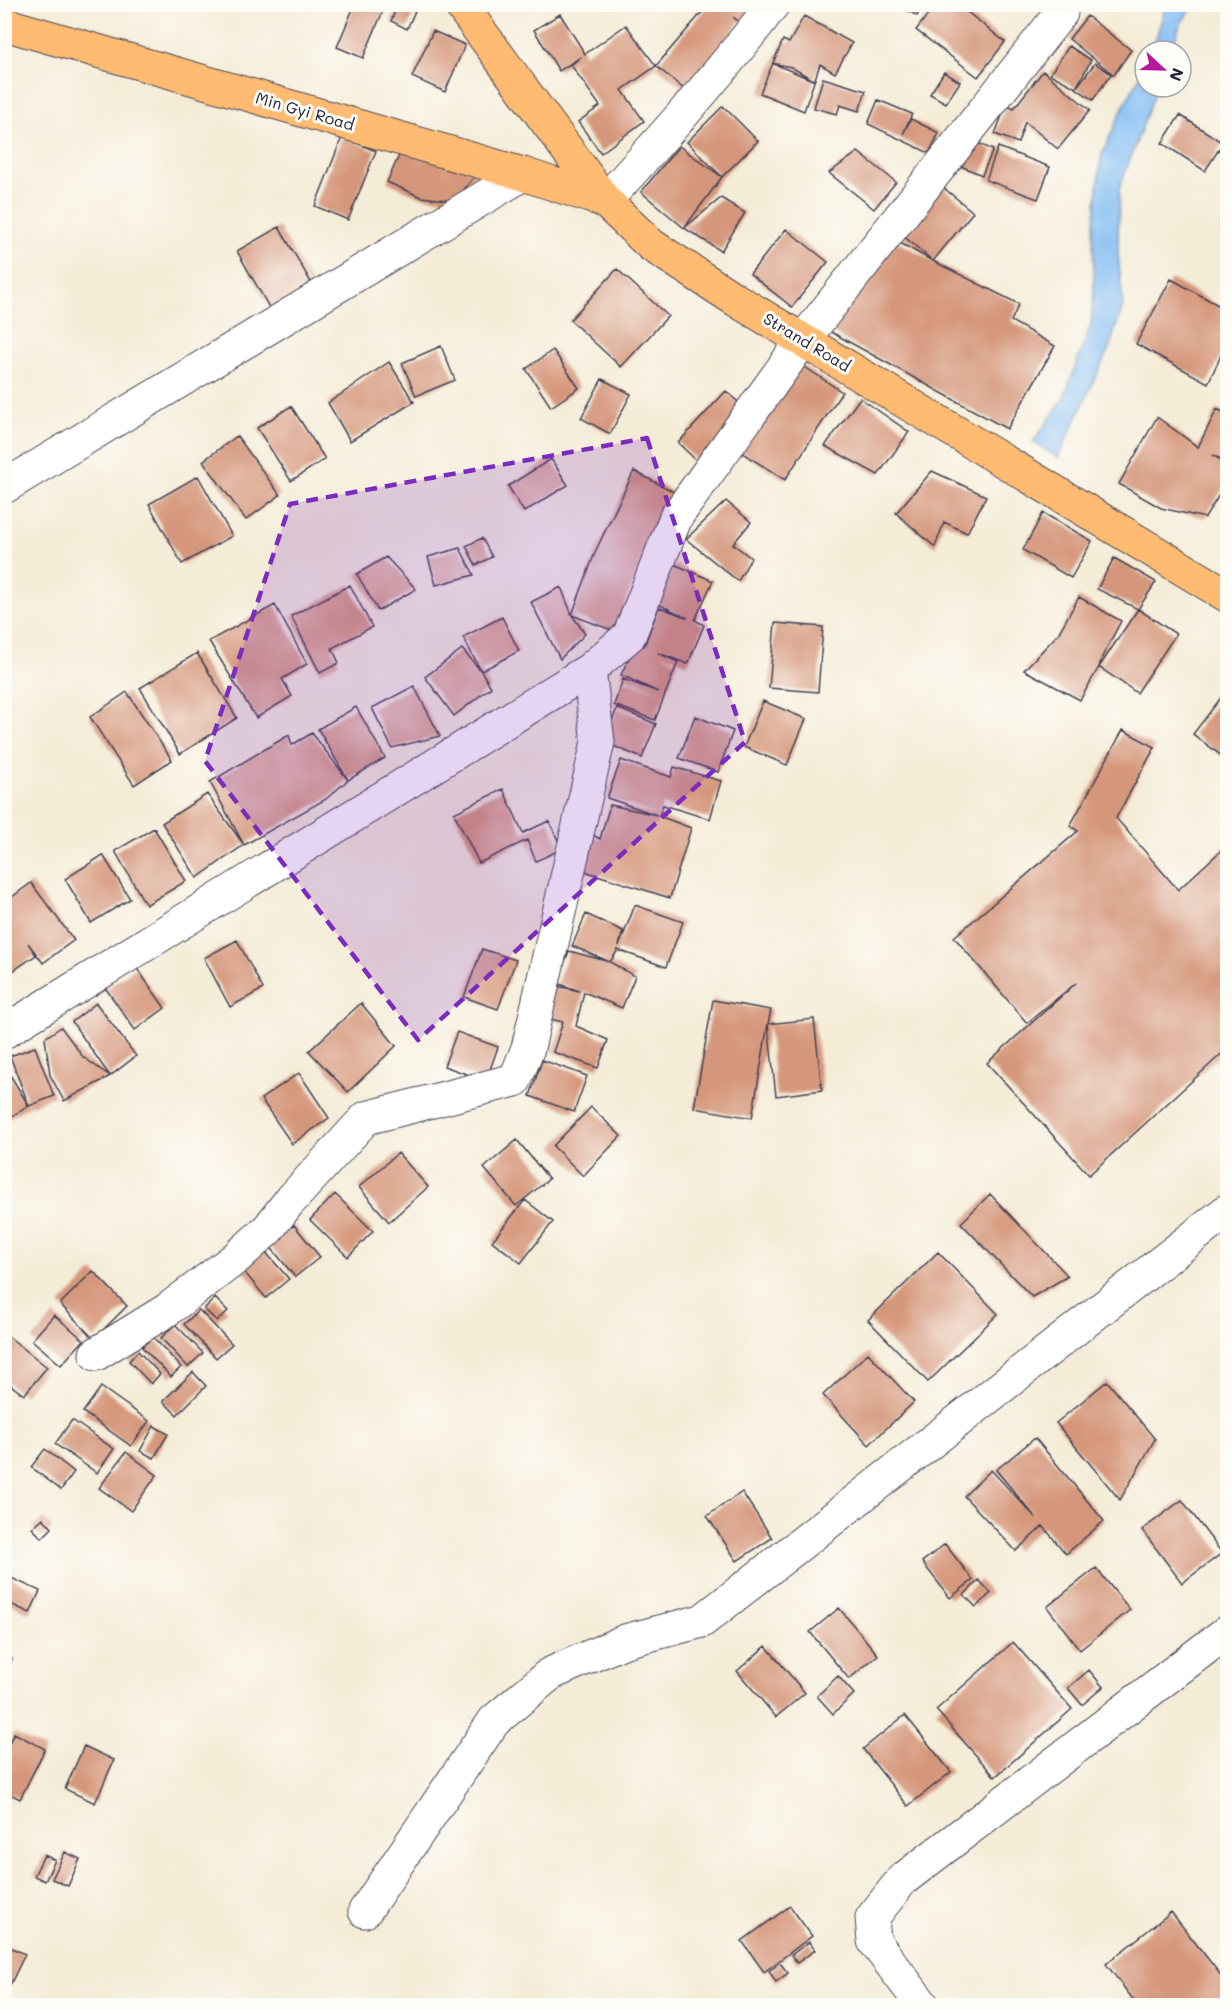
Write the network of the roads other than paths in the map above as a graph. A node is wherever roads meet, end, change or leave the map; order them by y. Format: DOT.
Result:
graph roads {
  1 [pos="460,4"];
  2 [pos="773,4"];
  3 [pos="1061,13"];
  4 [pos="4,24"];
  5 [pos="523,174"];
  6 [pos="605,201"];
  7 [pos="803,340"];
  8 [pos="4,487"];
  9 [pos="1227,597"];
  10 [pos="589,670"];
  11 [pos="4,1032"];
  12 [pos="1227,1210"];
  13 [pos="96,1354"];
  14 [pos="1227,1631"];
  15 [pos="365,1911"];
  16 [pos="923,2006"];
  1 -- 6 [label="main road, Strand Road"];
  2 -- 6 [label="street"];
  3 -- 7 [label="street"];
  4 -- 5 [label="main road, Min Gyi Road"];
  5 -- 6 [label="main road, Min Gyi Road"];
  5 -- 8 [label="street"];
  6 -- 7 [label="main road, Strand Road"];
  7 -- 9 [label="main road, Strand Road"];
  7 -- 10 [label="street"];
  10 -- 11 [label="street"];
  10 -- 13 [label="street"];
  12 -- 15 [label="street"];
  14 -- 16 [label="street"];
}
